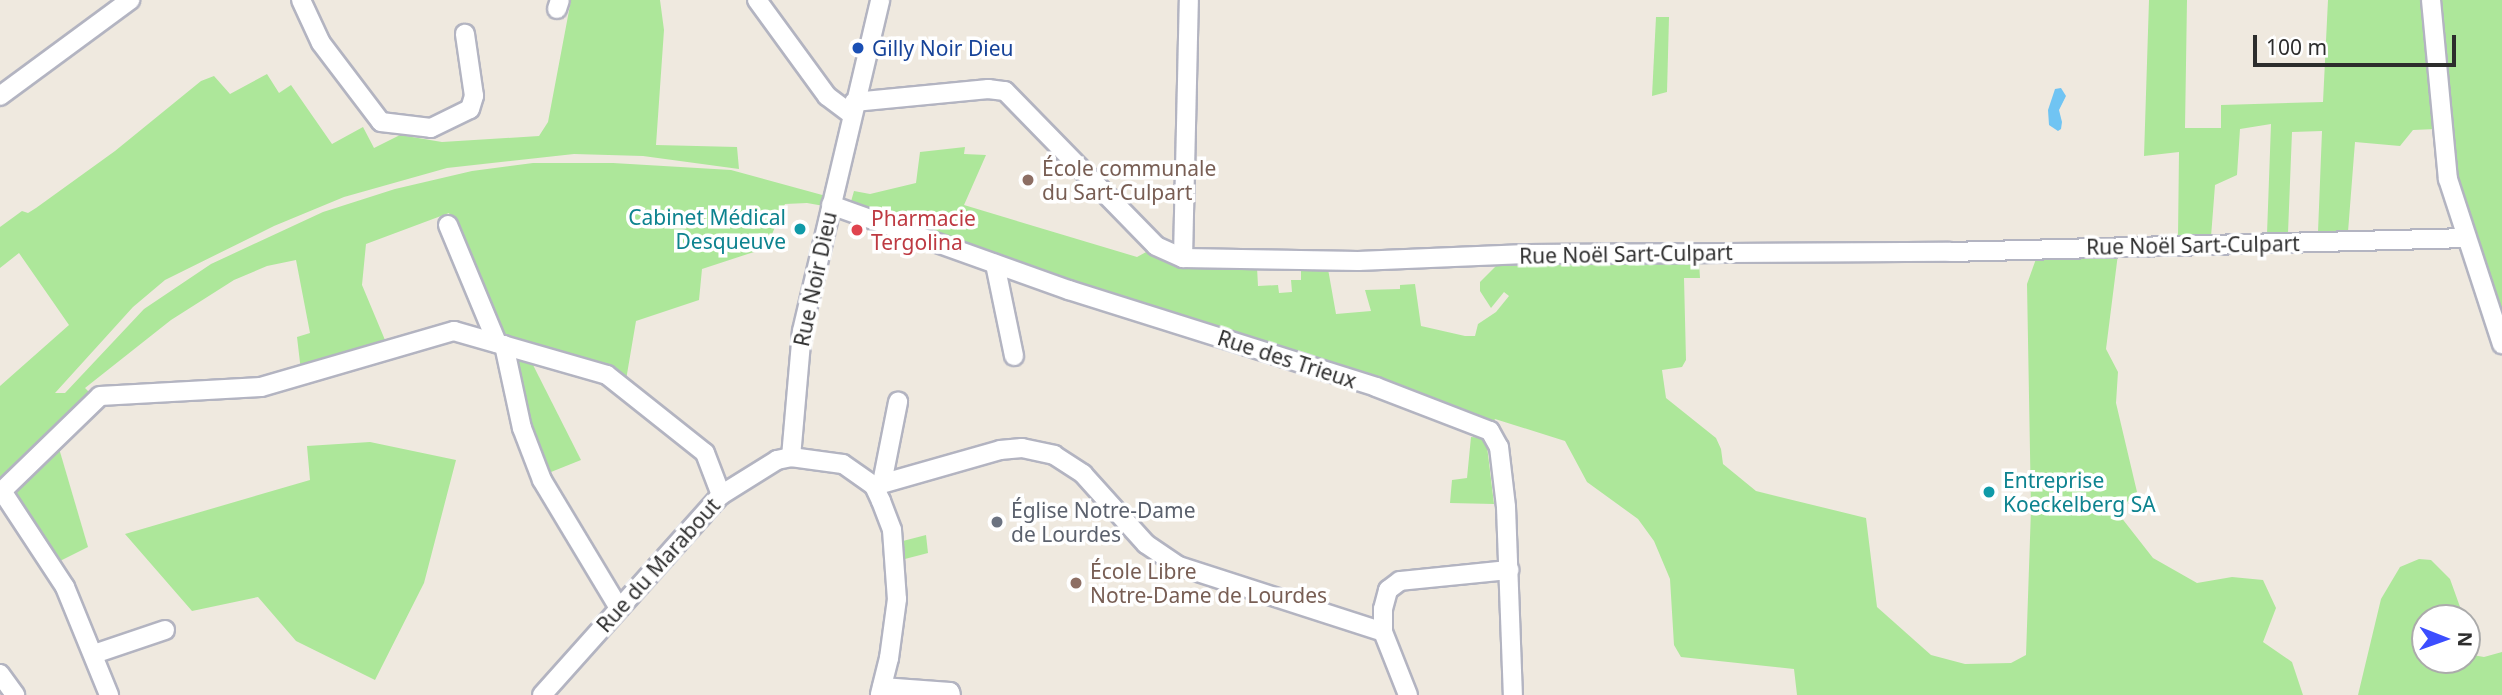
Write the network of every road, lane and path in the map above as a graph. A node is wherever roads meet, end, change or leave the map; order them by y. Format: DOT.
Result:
graph roads {
  1 [pos="130,0"];
  2 [pos="301,0"];
  3 [pos="757,0"];
  4 [pos="880,0"];
  5 [pos="1189,0"];
  6 [pos="2431,0"];
  7 [pos="466,34"];
  8 [pos="0,96"];
  9 [pos="852,108"];
  10 [pos="831,205"];
  11 [pos="448,225"];
  12 [pos="2466,238"];
  13 [pos="1183,258"];
  14 [pos="995,264"];
  15 [pos="500,344"];
  16 [pos="2502,344"];
  17 [pos="1014,356"];
  18 [pos="898,402"];
  19 [pos="791,457"];
  20 [pos="878,485"];
  21 [pos="1,492"];
  22 [pos="721,495"];
  23 [pos="1509,570"];
  24 [pos="619,608"];
  25 [pos="165,630"];
  26 [pos="1383,632"];
  27 [pos="94,654"];
  28 [pos="0,674"];
  29 [pos="881,691"];
  30 [pos="15,695"];
  31 [pos="109,695"];
  32 [pos="542,695"];
  33 [pos="951,695"];
  34 [pos="1408,695"];
  35 [pos="1513,695"];
  1 -- 8 [label="street"];
  2 -- 7 [label="street"];
  3 -- 9 [label="street"];
  4 -- 9 [label="street, Rue Noir Dieu"];
  5 -- 13 [label="street"];
  6 -- 12 [label="street"];
  9 -- 10 [label="street, Rue Noir Dieu"];
  9 -- 13 [label="street, Rue Noël Sart-Culpart"];
  10 -- 14 [label="street, Rue des Trieux"];
  10 -- 19 [label="street, Rue Noir Dieu"];
  11 -- 15 [label="street"];
  12 -- 13 [label="street, Rue Noël Sart-Culpart"];
  12 -- 16 [label="street"];
  14 -- 17 [label="street"];
  14 -- 23 [label="street, Rue des Trieux"];
  15 -- 21 [label="street"];
  15 -- 22 [label="street"];
  15 -- 24 [label="street"];
  18 -- 20 [label="street"];
  19 -- 20 [label="street"];
  19 -- 22 [label="street, Rue du Marabout"];
  20 -- 26 [label="street"];
  20 -- 29 [label="street"];
  21 -- 27 [label="street"];
  22 -- 24 [label="street, Rue du Marabout"];
  23 -- 26 [label="street"];
  23 -- 35 [label="street, Rue des Trieux"];
  24 -- 32 [label="street, Rue du Marabout"];
  25 -- 27 [label="street"];
  26 -- 34 [label="street"];
  27 -- 31 [label="street"];
  28 -- 30 [label="street"];
  29 -- 33 [label="street"];
}
